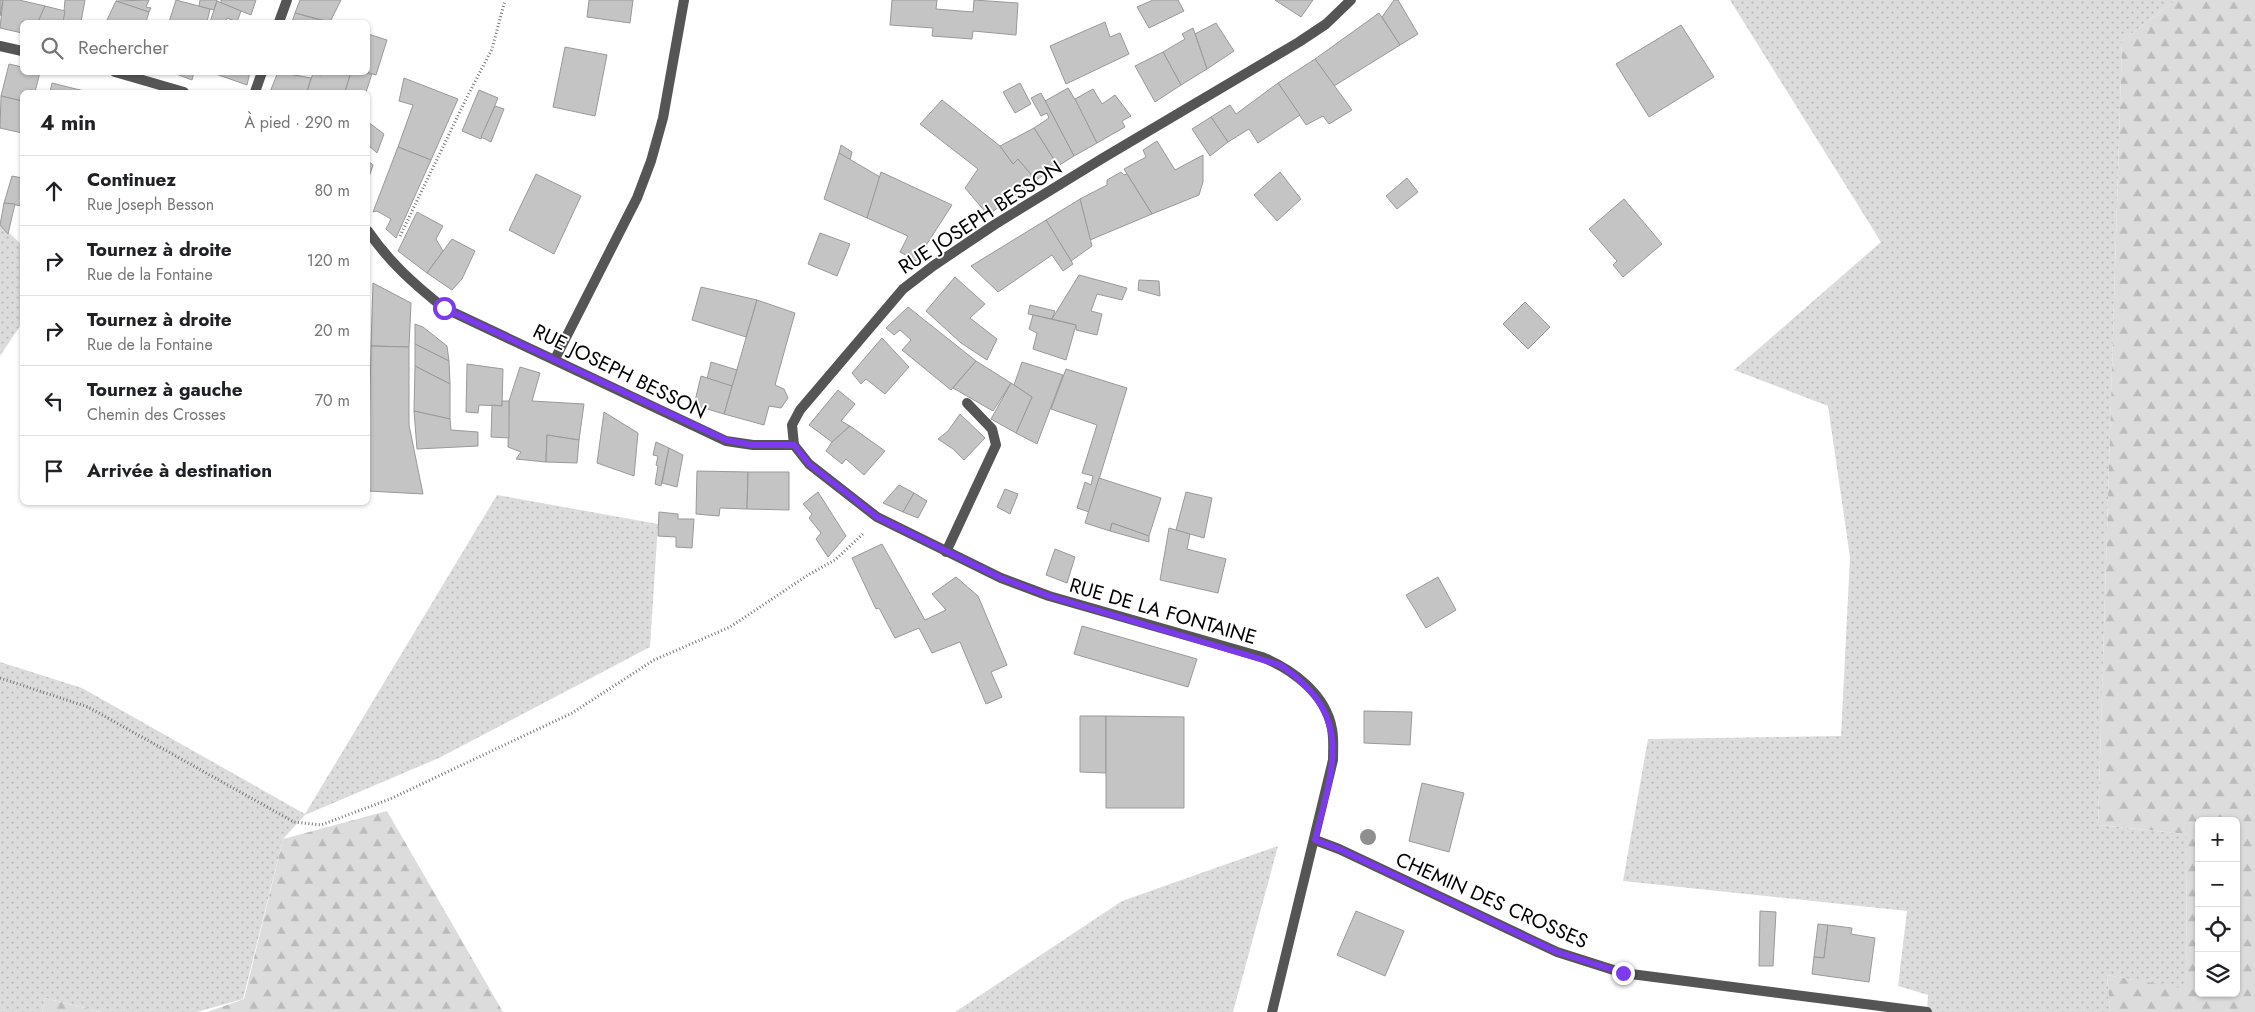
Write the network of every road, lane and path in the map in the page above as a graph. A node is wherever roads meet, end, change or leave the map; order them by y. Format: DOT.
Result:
graph roads {
  1 [pos="287,0"];
  2 [pos="505,0"];
  3 [pos="684,0"];
  4 [pos="1351,0"];
  5 [pos="280,20"];
  6 [pos="0,46"];
  7 [pos="20,51"];
  8 [pos="125,75"];
  9 [pos="261,75"];
  10 [pos="177,90"];
  11 [pos="256,90"];
  12 [pos="370,234"];
  13 [pos="388,258"];
  14 [pos="555,359"];
  15 [pos="967,403"];
  16 [pos="794,445"];
  17 [pos="877,517"];
  18 [pos="946,552"];
  19 [pos="0,678"];
  20 [pos="1315,840"];
  21 [pos="1272,1012"];
  22 [pos="1927,1012"];
  1 -- 5 [label="street"];
  2 -- 13 [label="path"];
  3 -- 14 [label="street"];
  4 -- 16 [label="street, RUE JOSEPH BESSON"];
  6 -- 7 [label="street"];
  8 -- 10 [label="street"];
  9 -- 11 [label="street"];
  12 -- 13 [label="street, RUE JOSEPH BESSON"];
  13 -- 14 [label="street, RUE JOSEPH BESSON"];
  14 -- 16 [label="street, RUE JOSEPH BESSON"];
  15 -- 18 [label="street"];
  16 -- 17 [label="street, RUE DE LA FONTAINE"];
  17 -- 18 [label="street, RUE DE LA FONTAINE"];
  17 -- 19 [label="path"];
  18 -- 20 [label="street, RUE DE LA FONTAINE"];
  20 -- 21 [label="street, RUE DE LA FONTAINE"];
  20 -- 22 [label="street, CHEMIN DES CROSSES"];
}
